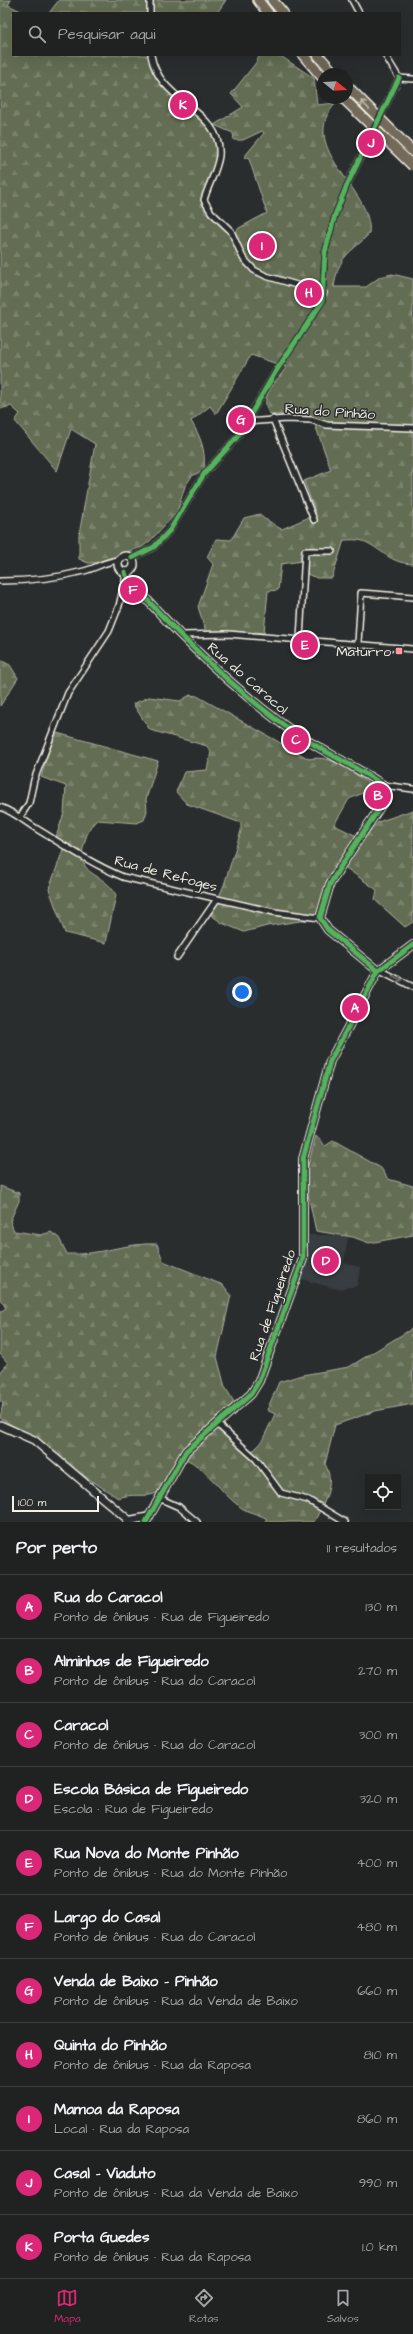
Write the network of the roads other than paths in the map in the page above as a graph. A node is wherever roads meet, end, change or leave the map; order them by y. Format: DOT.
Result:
graph roads {
  1 [pos="150,0"];
  2 [pos="272,0"];
  3 [pos="352,0"];
  4 [pos="258,1"];
  5 [pos="150,12"];
  6 [pos="267,12"];
  7 [pos="281,12"];
  8 [pos="359,12"];
  9 [pos="151,56"];
  10 [pos="304,56"];
  11 [pos="319,56"];
  12 [pos="386,56"];
  13 [pos="329,68"];
  14 [pos="317,71"];
  15 [pos="399,78"];
  16 [pos="413,79"];
  17 [pos="353,92"];
  18 [pos="349,104"];
  19 [pos="413,152"];
  20 [pos="413,166"];
  21 [pos="324,293"];
  22 [pos="273,419"];
  23 [pos="246,422"];
  24 [pos="413,428"];
  25 [pos="314,520"];
  26 [pos="332,551"];
  27 [pos="132,558"];
  28 [pos="119,560"];
  29 [pos="126,574"];
  30 [pos="0,580"];
  31 [pos="413,597"];
  32 [pos="182,635"];
  33 [pos="300,639"];
  34 [pos="358,643"];
  35 [pos="413,649"];
  36 [pos="383,785"];
  37 [pos="413,789"];
  38 [pos="0,807"];
  39 [pos="20,817"];
  40 [pos="217,899"];
  41 [pos="320,918"];
  42 [pos="413,945"];
  43 [pos="177,957"];
  44 [pos="379,970"];
  45 [pos="413,987"];
  46 [pos="217,1424"];
  47 [pos="0,1425"];
  48 [pos="159,1498"];
  49 [pos="147,1520"];
  50 [pos="129,1522"];
  51 [pos="197,1522"];
  52 [pos="345,1522"];
  1 -- 5 [label="street"];
  2 -- 7 [label="highway"];
  3 -- 8 [label="street"];
  4 -- 6 [label="highway"];
  9 -- 21 [label="street"];
  10 -- 14 [label="highway"];
  11 -- 13 [label="highway"];
  12 -- 15 [label="street"];
  15 -- 16 [label="street"];
  15 -- 21 [label="street"];
  19 -- 17 [label="highway, one-way, bridge"];
  18 -- 20 [label="highway, bridge"];
  21 -- 23 [label="street"];
  22 -- 23 [label="street, Rua do Pinhão"];
  22 -- 24 [label="street, Rua do Pinhão"];
  22 -- 25 [label="street"];
  23 -- 27 [label="street"];
  26 -- 33 [label="street"];
  27 -- 28 [label="street"];
  27 -- 29 [label="street"];
  28 -- 29 [label="street"];
  28 -- 30 [label="street"];
  29 -- 32 [label="street, Rua do Caracol"];
  29 -- 39 [label="street"];
  31 -- 34 [label="street"];
  32 -- 33 [label="street"];
  32 -- 36 [label="street, Rua do Caracol"];
  33 -- 34 [label="street"];
  34 -- 35 [label="street"];
  36 -- 37 [label="street"];
  36 -- 41 [label="street"];
  38 -- 39 [label="street, Rua de Refoges"];
  39 -- 40 [label="street, Rua de Refoges"];
  40 -- 41 [label="street, Rua de Refoges"];
  40 -- 43 [label="street"];
  41 -- 44 [label="street"];
  42 -- 44 [label="street, Rua de Figueiredo"];
  44 -- 45 [label="street, one-way"];
  44 -- 46 [label="street, Rua de Figueiredo"];
  46 -- 48 [label="street, Rua de Figueiredo"];
  46 -- 52 [label="street"];
  47 -- 50 [label="street"];
  48 -- 49 [label="street, Rua de Figueiredo"];
  48 -- 51 [label="street"];
  49 -- 50 [label="street"];
}
